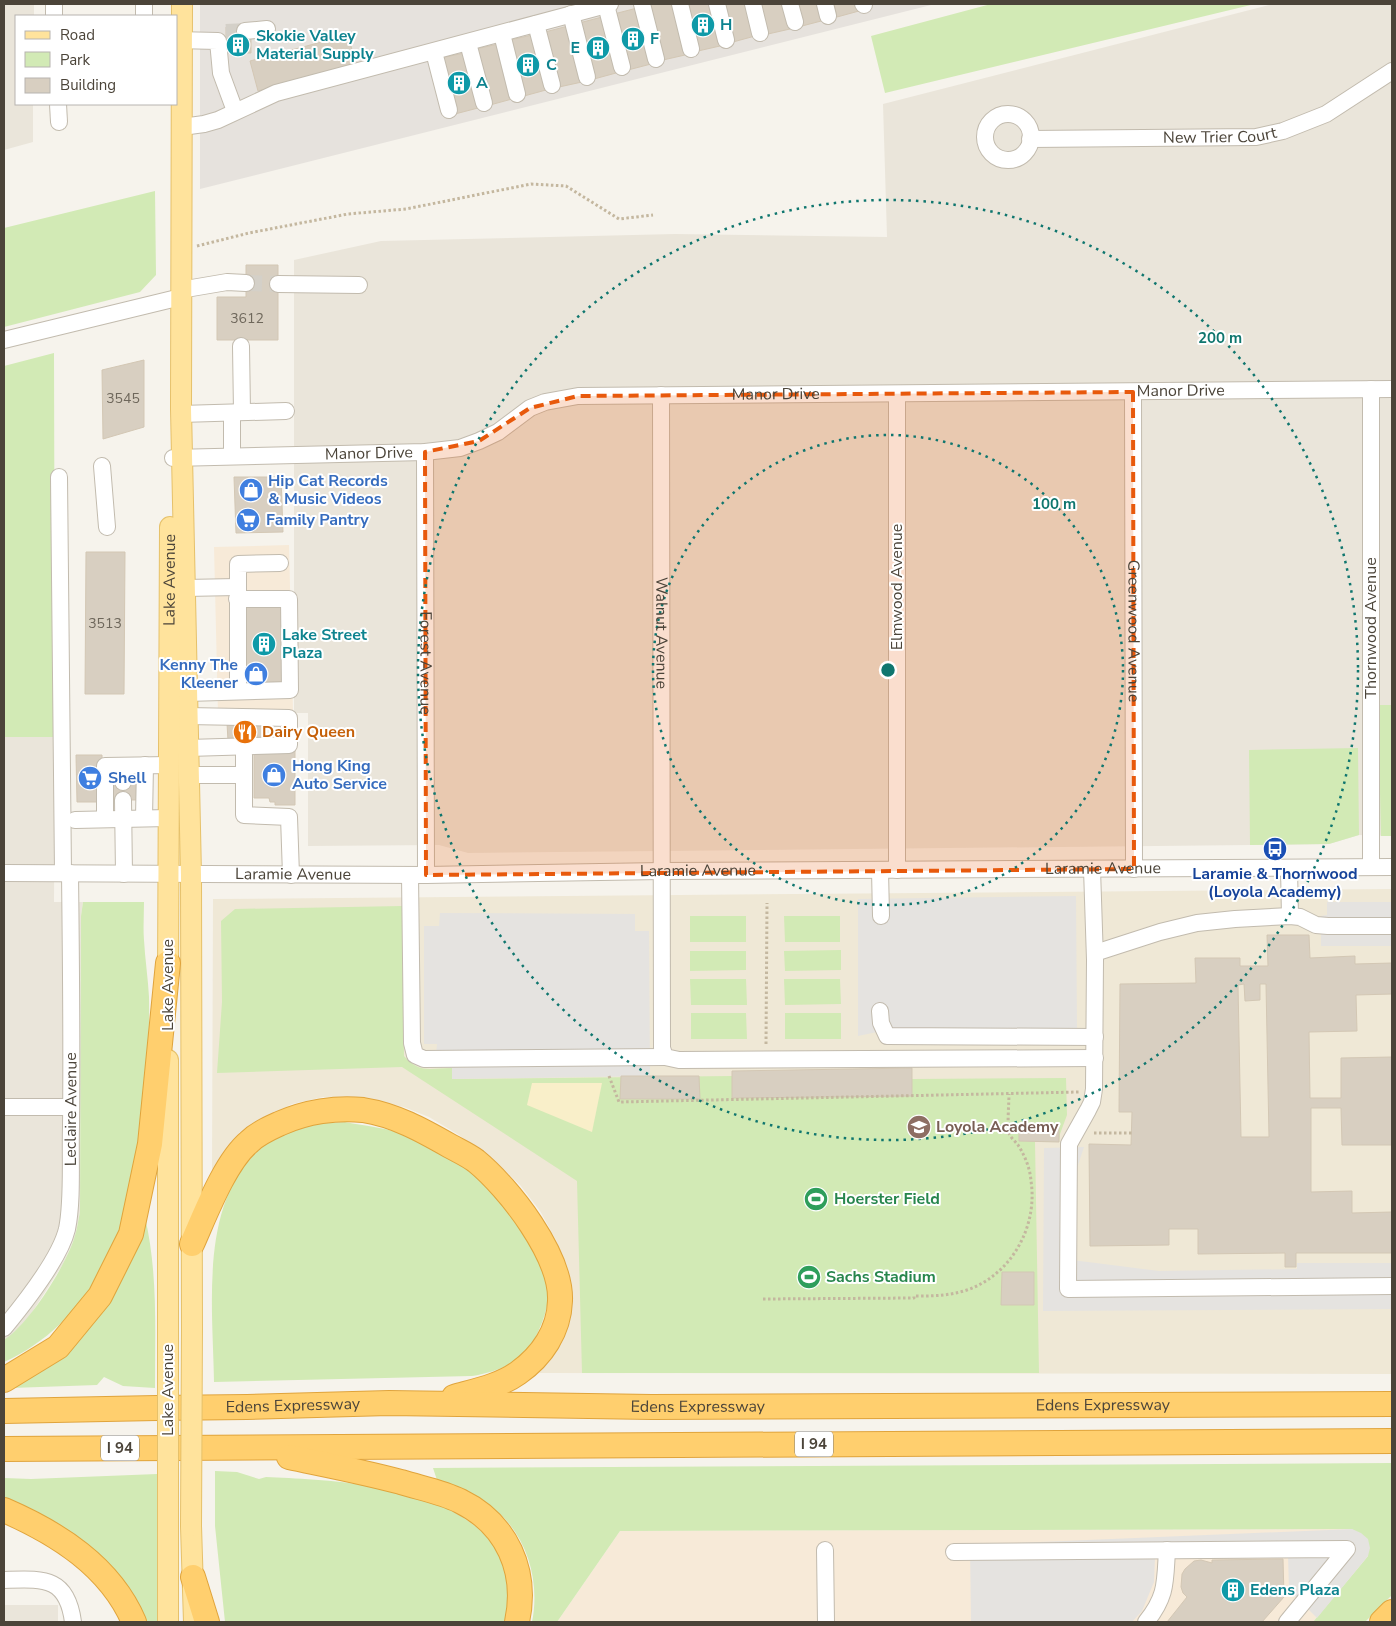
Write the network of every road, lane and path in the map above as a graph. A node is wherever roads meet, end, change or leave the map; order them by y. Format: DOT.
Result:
graph roads {
  1 [pos="182,4"];
  2 [pos="608,4"];
  3 [pos="642,4"];
  4 [pos="680,4"];
  5 [pos="717,4"];
  6 [pos="753,4"];
  7 [pos="790,4"];
  8 [pos="571,14"];
  9 [pos="795,22"];
  10 [pos="536,24"];
  11 [pos="267,30"];
  12 [pos="245,31"];
  13 [pos="502,34"];
  14 [pos="760,34"];
  15 [pos="179,40"];
  16 [pos="726,40"];
  17 [pos="468,43"];
  18 [pos="692,49"];
  19 [pos="434,52"];
  20 [pos="656,59"];
  21 [pos="622,67"];
  22 [pos="1392,71"];
  23 [pos="587,77"];
  24 [pos="552,85"];
  25 [pos="517,94"];
  26 [pos="484,103"];
  27 [pos="58,105"];
  28 [pos="449,110"];
  29 [pos="235,111"];
  30 [pos="59,122"];
  31 [pos="182,127"];
  32 [pos="1030,139"];
  33 [pos="653,215"];
  34 [pos="180,250"];
  35 [pos="246,284"];
  36 [pos="278,284"];
  37 [pos="360,285"];
  38 [pos="180,294"];
  39 [pos="4,340"];
  40 [pos="242,346"];
  41 [pos="181,348"];
  42 [pos="1371,389"];
  43 [pos="1392,389"];
  44 [pos="1133,392"];
  45 [pos="897,394"];
  46 [pos="661,395"];
  47 [pos="286,411"];
  48 [pos="237,413"];
  49 [pos="181,414"];
  50 [pos="425,452"];
  51 [pos="232,456"];
  52 [pos="178,458"];
  53 [pos="102,466"];
  54 [pos="59,477"];
  55 [pos="107,527"];
  56 [pos="280,563"];
  57 [pos="185,588"];
  58 [pos="237,593"];
  59 [pos="238,691"];
  60 [pos="187,693"];
  61 [pos="187,716"];
  62 [pos="188,748"];
  63 [pos="244,755"];
  64 [pos="145,765"];
  65 [pos="169,765"];
  66 [pos="123,766"];
  67 [pos="244,774"];
  68 [pos="189,776"];
  69 [pos="123,782"];
  70 [pos="123,800"];
  71 [pos="144,818"];
  72 [pos="168,818"];
  73 [pos="105,819"];
  74 [pos="123,819"];
  75 [pos="75,820"];
  76 [pos="1392,867"];
  77 [pos="1289,868"];
  78 [pos="1371,868"];
  79 [pos="1092,869"];
  80 [pos="1134,869"];
  81 [pos="880,870"];
  82 [pos="898,870"];
  83 [pos="662,871"];
  84 [pos="4,873"];
  85 [pos="67,873"];
  86 [pos="124,874"];
  87 [pos="168,875"];
  88 [pos="191,875"];
  89 [pos="291,875"];
  90 [pos="418,875"];
  91 [pos="767,903"];
  92 [pos="880,916"];
  93 [pos="1290,916"];
  94 [pos="1392,926"];
  95 [pos="1095,954"];
  96 [pos="168,963"];
  97 [pos="1095,1036"];
  98 [pos="766,1052"];
  99 [pos="666,1057"];
  100 [pos="1095,1058"];
  101 [pos="878,1059"];
  102 [pos="609,1076"];
  103 [pos="1094,1092"];
  104 [pos="1009,1094"];
  105 [pos="4,1107"];
  106 [pos="71,1107"];
  107 [pos="1132,1132"];
  108 [pos="1094,1133"];
  109 [pos="192,1244"];
  110 [pos="1392,1286"];
  111 [pos="763,1299"];
  112 [pos="4,1328"];
  113 [pos="4,1380"];
  114 [pos="432,1403"];
  115 [pos="1392,1404"];
  116 [pos="4,1411"];
  117 [pos="1392,1441"];
  118 [pos="236,1447"];
  119 [pos="4,1449"];
  120 [pos="4,1510"];
  121 [pos="825,1550"];
  122 [pos="1167,1550"];
  123 [pos="954,1552"];
  124 [pos="193,1577"];
  125 [pos="4,1580"];
  126 [pos="1392,1612"];
  127 [pos="73,1622"];
  128 [pos="134,1622"];
  129 [pos="168,1622"];
  130 [pos="194,1622"];
  131 [pos="207,1622"];
  132 [pos="517,1622"];
  133 [pos="826,1622"];
  134 [pos="1146,1622"];
  135 [pos="1287,1622"];
  136 [pos="1382,1622"];
  1 -- 15 [label="main road, Lake Avenue"];
  2 -- 8 [label="street"];
  2 -- 21 [label="street"];
  3 -- 20 [label="street"];
  4 -- 18 [label="street"];
  5 -- 16 [label="street"];
  6 -- 14 [label="street"];
  7 -- 9 [label="street"];
  8 -- 10 [label="street"];
  8 -- 23 [label="street"];
  10 -- 13 [label="street"];
  10 -- 24 [label="street"];
  11 -- 12 [label="street"];
  13 -- 17 [label="street"];
  13 -- 25 [label="street"];
  15 -- 29 [label="street"];
  15 -- 31 [label="main road, Lake Avenue"];
  17 -- 19 [label="street"];
  17 -- 26 [label="street"];
  19 -- 28 [label="street"];
  19 -- 29 [label="street"];
  22 -- 32 [label="street, New Trier Court"];
  27 -- 30 [label="street"];
  29 -- 31 [label="street"];
  31 -- 34 [label="main road, Lake Avenue"];
  33 -- 34 [label="path"];
  34 -- 38 [label="main road, Lake Avenue"];
  35 -- 38 [label="street"];
  36 -- 37 [label="street"];
  38 -- 39 [label="street"];
  38 -- 41 [label="main road, Lake Avenue"];
  40 -- 48 [label="street"];
  41 -- 49 [label="main road, Lake Avenue"];
  41 -- 52 [label="main road, Lake Avenue"];
  42 -- 43 [label="street, Manor Drive"];
  42 -- 44 [label="street, Manor Drive"];
  42 -- 78 [label="street, Thornwood Avenue"];
  44 -- 45 [label="street, Manor Drive"];
  44 -- 80 [label="street, Greenwood Avenue"];
  45 -- 46 [label="street, Manor Drive"];
  45 -- 82 [label="street, Elmwood Avenue"];
  46 -- 50 [label="street, Manor Drive"];
  46 -- 83 [label="street, Walnut Avenue"];
  47 -- 48 [label="street"];
  48 -- 49 [label="street"];
  48 -- 51 [label="street"];
  49 -- 52 [label="main road, Lake Avenue"];
  50 -- 51 [label="street, Manor Drive"];
  50 -- 90 [label="street, Forest Avenue"];
  51 -- 52 [label="street, Manor Drive"];
  52 -- 57 [label="main road, Lake Avenue"];
  52 -- 65 [label="main road, Lake Avenue"];
  53 -- 55 [label="street"];
  54 -- 85 [label="street, Leclaire Avenue"];
  56 -- 58 [label="street"];
  57 -- 58 [label="street"];
  57 -- 60 [label="main road, Lake Avenue"];
  58 -- 59 [label="street"];
  58 -- 59 [label="street"];
  59 -- 60 [label="street"];
  60 -- 61 [label="main road, Lake Avenue"];
  61 -- 62 [label="main road, Lake Avenue"];
  61 -- 62 [label="street"];
  62 -- 68 [label="main road, Lake Avenue"];
  63 -- 67 [label="street"];
  64 -- 65 [label="street"];
  64 -- 66 [label="street"];
  64 -- 71 [label="street"];
  65 -- 72 [label="main road, Lake Avenue"];
  66 -- 69 [label="street"];
  66 -- 73 [label="street"];
  67 -- 68 [label="street"];
  67 -- 89 [label="street"];
  68 -- 88 [label="main road, Lake Avenue"];
  70 -- 74 [label="street"];
  71 -- 72 [label="street"];
  71 -- 74 [label="street"];
  72 -- 87 [label="main road, Lake Avenue"];
  73 -- 74 [label="street"];
  73 -- 75 [label="street"];
  74 -- 86 [label="street"];
  76 -- 78 [label="street, Laramie Avenue"];
  77 -- 78 [label="street, Laramie Avenue"];
  77 -- 80 [label="street, Laramie Avenue"];
  77 -- 93 [label="street"];
  79 -- 80 [label="street, Laramie Avenue"];
  79 -- 82 [label="street, Laramie Avenue"];
  79 -- 95 [label="street"];
  81 -- 82 [label="street, Laramie Avenue"];
  81 -- 83 [label="street, Laramie Avenue"];
  81 -- 92 [label="street"];
  83 -- 90 [label="street, Laramie Avenue"];
  83 -- 99 [label="street, Walnut Avenue"];
  84 -- 85 [label="street, Laramie Avenue"];
  85 -- 86 [label="street, Laramie Avenue"];
  85 -- 106 [label="street, Leclaire Avenue"];
  86 -- 87 [label="street, Laramie Avenue"];
  87 -- 88 [label="street, Laramie Avenue"];
  87 -- 96 [label="main road, Lake Avenue"];
  88 -- 89 [label="street, Laramie Avenue"];
  88 -- 109 [label="main road, Lake Avenue"];
  89 -- 90 [label="street, Laramie Avenue"];
  90 -- 99 [label="street, Forest Avenue"];
  91 -- 98 [label="path"];
  93 -- 94 [label="street"];
  93 -- 95 [label="street"];
  95 -- 97 [label="street"];
  96 -- 113 [label="highway"];
  96 -- 129 [label="main road, Lake Avenue, bridge"];
  97 -- 100 [label="street"];
  97 -- 101 [label="street"];
  99 -- 101 [label="street"];
  100 -- 101 [label="street"];
  100 -- 103 [label="street"];
  102 -- 104 [label="path"];
  103 -- 104 [label="path"];
  103 -- 110 [label="street"];
  104 -- 111 [label="path"];
  105 -- 106 [label="street"];
  106 -- 112 [label="street, Leclaire Avenue"];
  107 -- 108 [label="path"];
  109 -- 114 [label="highway"];
  109 -- 124 [label="main road, Lake Avenue, bridge"];
  114 -- 115 [label="highway, Edens Expressway"];
  114 -- 116 [label="highway, Edens Expressway"];
  117 -- 118 [label="highway, I 94"];
  118 -- 119 [label="highway, I 94"];
  118 -- 132 [label="highway"];
  120 -- 128 [label="highway"];
  121 -- 133 [label="street"];
  122 -- 123 [label="street"];
  122 -- 134 [label="street"];
  122 -- 135 [label="street"];
  124 -- 130 [label="main road, Lake Avenue"];
  124 -- 131 [label="highway"];
  125 -- 127 [label="street"];
  126 -- 136 [label="highway"];
}
